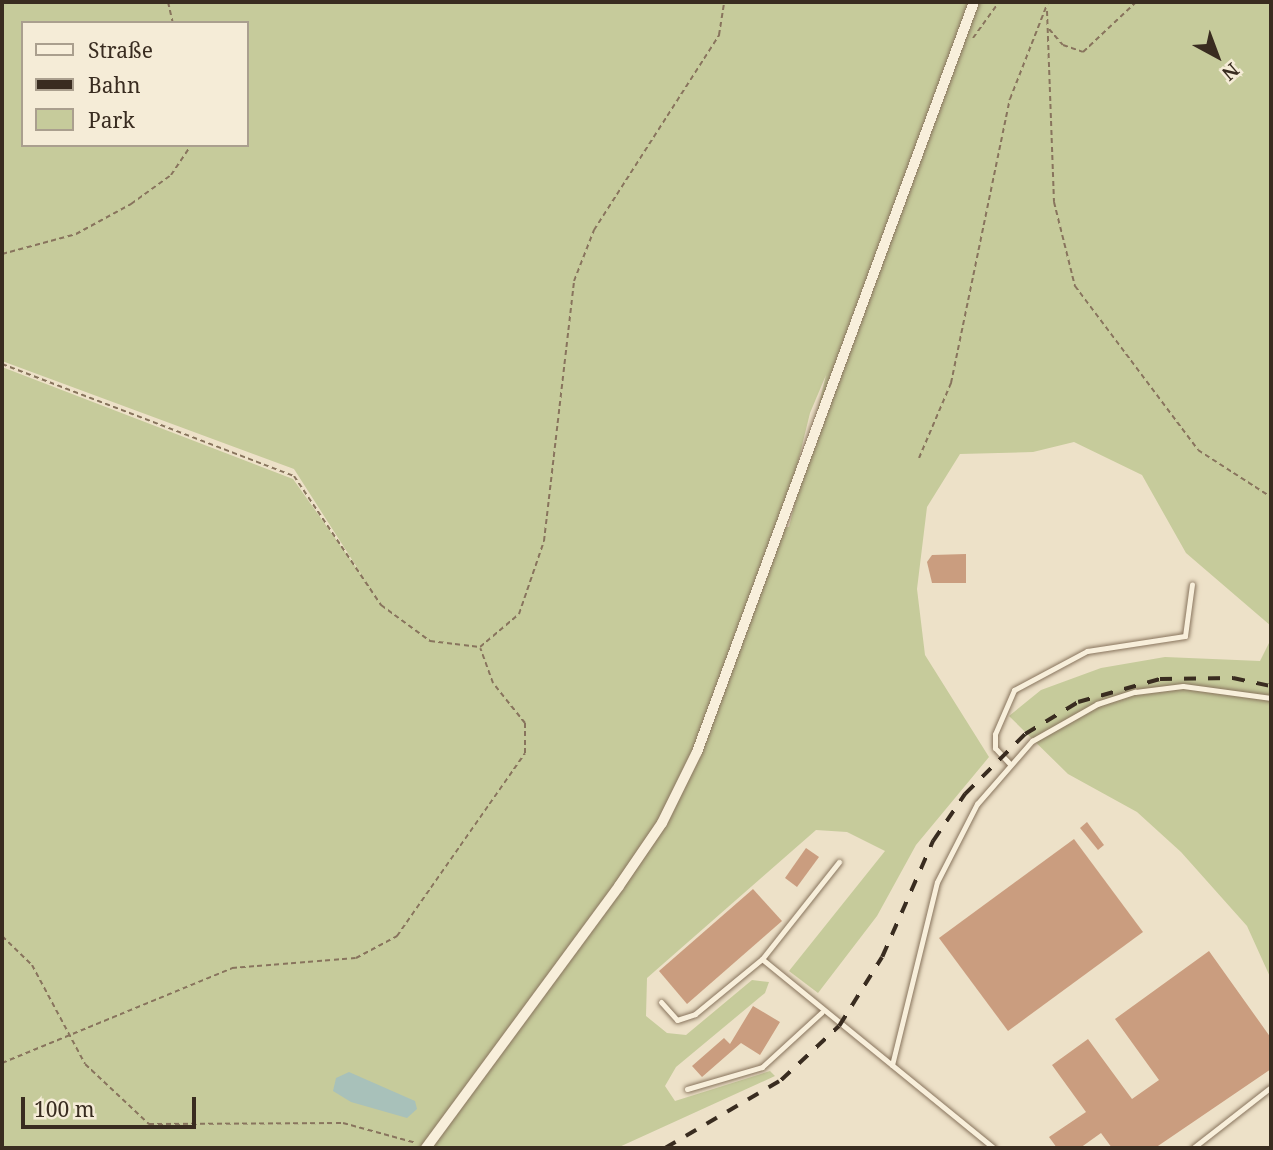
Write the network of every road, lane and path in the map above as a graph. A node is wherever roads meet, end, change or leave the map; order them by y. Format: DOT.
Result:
graph roads {
  1 [pos="169,2"];
  2 [pos="724,2"];
  3 [pos="974,2"];
  4 [pos="999,2"];
  5 [pos="1048,2"];
  6 [pos="1136,2"];
  7 [pos="1047,11"];
  8 [pos="173,21"];
  9 [pos="1048,28"];
  10 [pos="957,46"];
  11 [pos="190,147"];
  12 [pos="2,254"];
  13 [pos="2,364"];
  14 [pos="919,458"];
  15 [pos="1271,497"];
  16 [pos="1192,584"];
  17 [pos="480,647"];
  18 [pos="1271,698"];
  19 [pos="1010,764"];
  20 [pos="839,862"];
  21 [pos="2,936"];
  22 [pos="762,959"];
  23 [pos="661,1002"];
  24 [pos="822,1012"];
  25 [pos="69,1034"];
  26 [pos="2,1063"];
  27 [pos="892,1065"];
  28 [pos="1271,1087"];
  29 [pos="687,1089"];
  30 [pos="426,1148"];
  31 [pos="994,1148"];
  32 [pos="1193,1148"];
  1 -- 8 [label="path"];
  2 -- 17 [label="path"];
  3 -- 10 [label="street"];
  4 -- 10 [label="path"];
  5 -- 7 [label="path"];
  6 -- 9 [label="path"];
  7 -- 9 [label="path"];
  7 -- 14 [label="path"];
  9 -- 15 [label="path"];
  10 -- 30 [label="street"];
  11 -- 12 [label="path"];
  13 -- 17 [label="path"];
  16 -- 19 [label="lane"];
  17 -- 25 [label="path"];
  18 -- 19 [label="lane"];
  19 -- 27 [label="lane"];
  20 -- 22 [label="lane"];
  21 -- 25 [label="path"];
  22 -- 23 [label="lane"];
  22 -- 24 [label="lane"];
  24 -- 27 [label="lane"];
  24 -- 29 [label="lane"];
  25 -- 26 [label="path"];
  25 -- 30 [label="path"];
  27 -- 31 [label="lane"];
  28 -- 32 [label="lane"];
}
